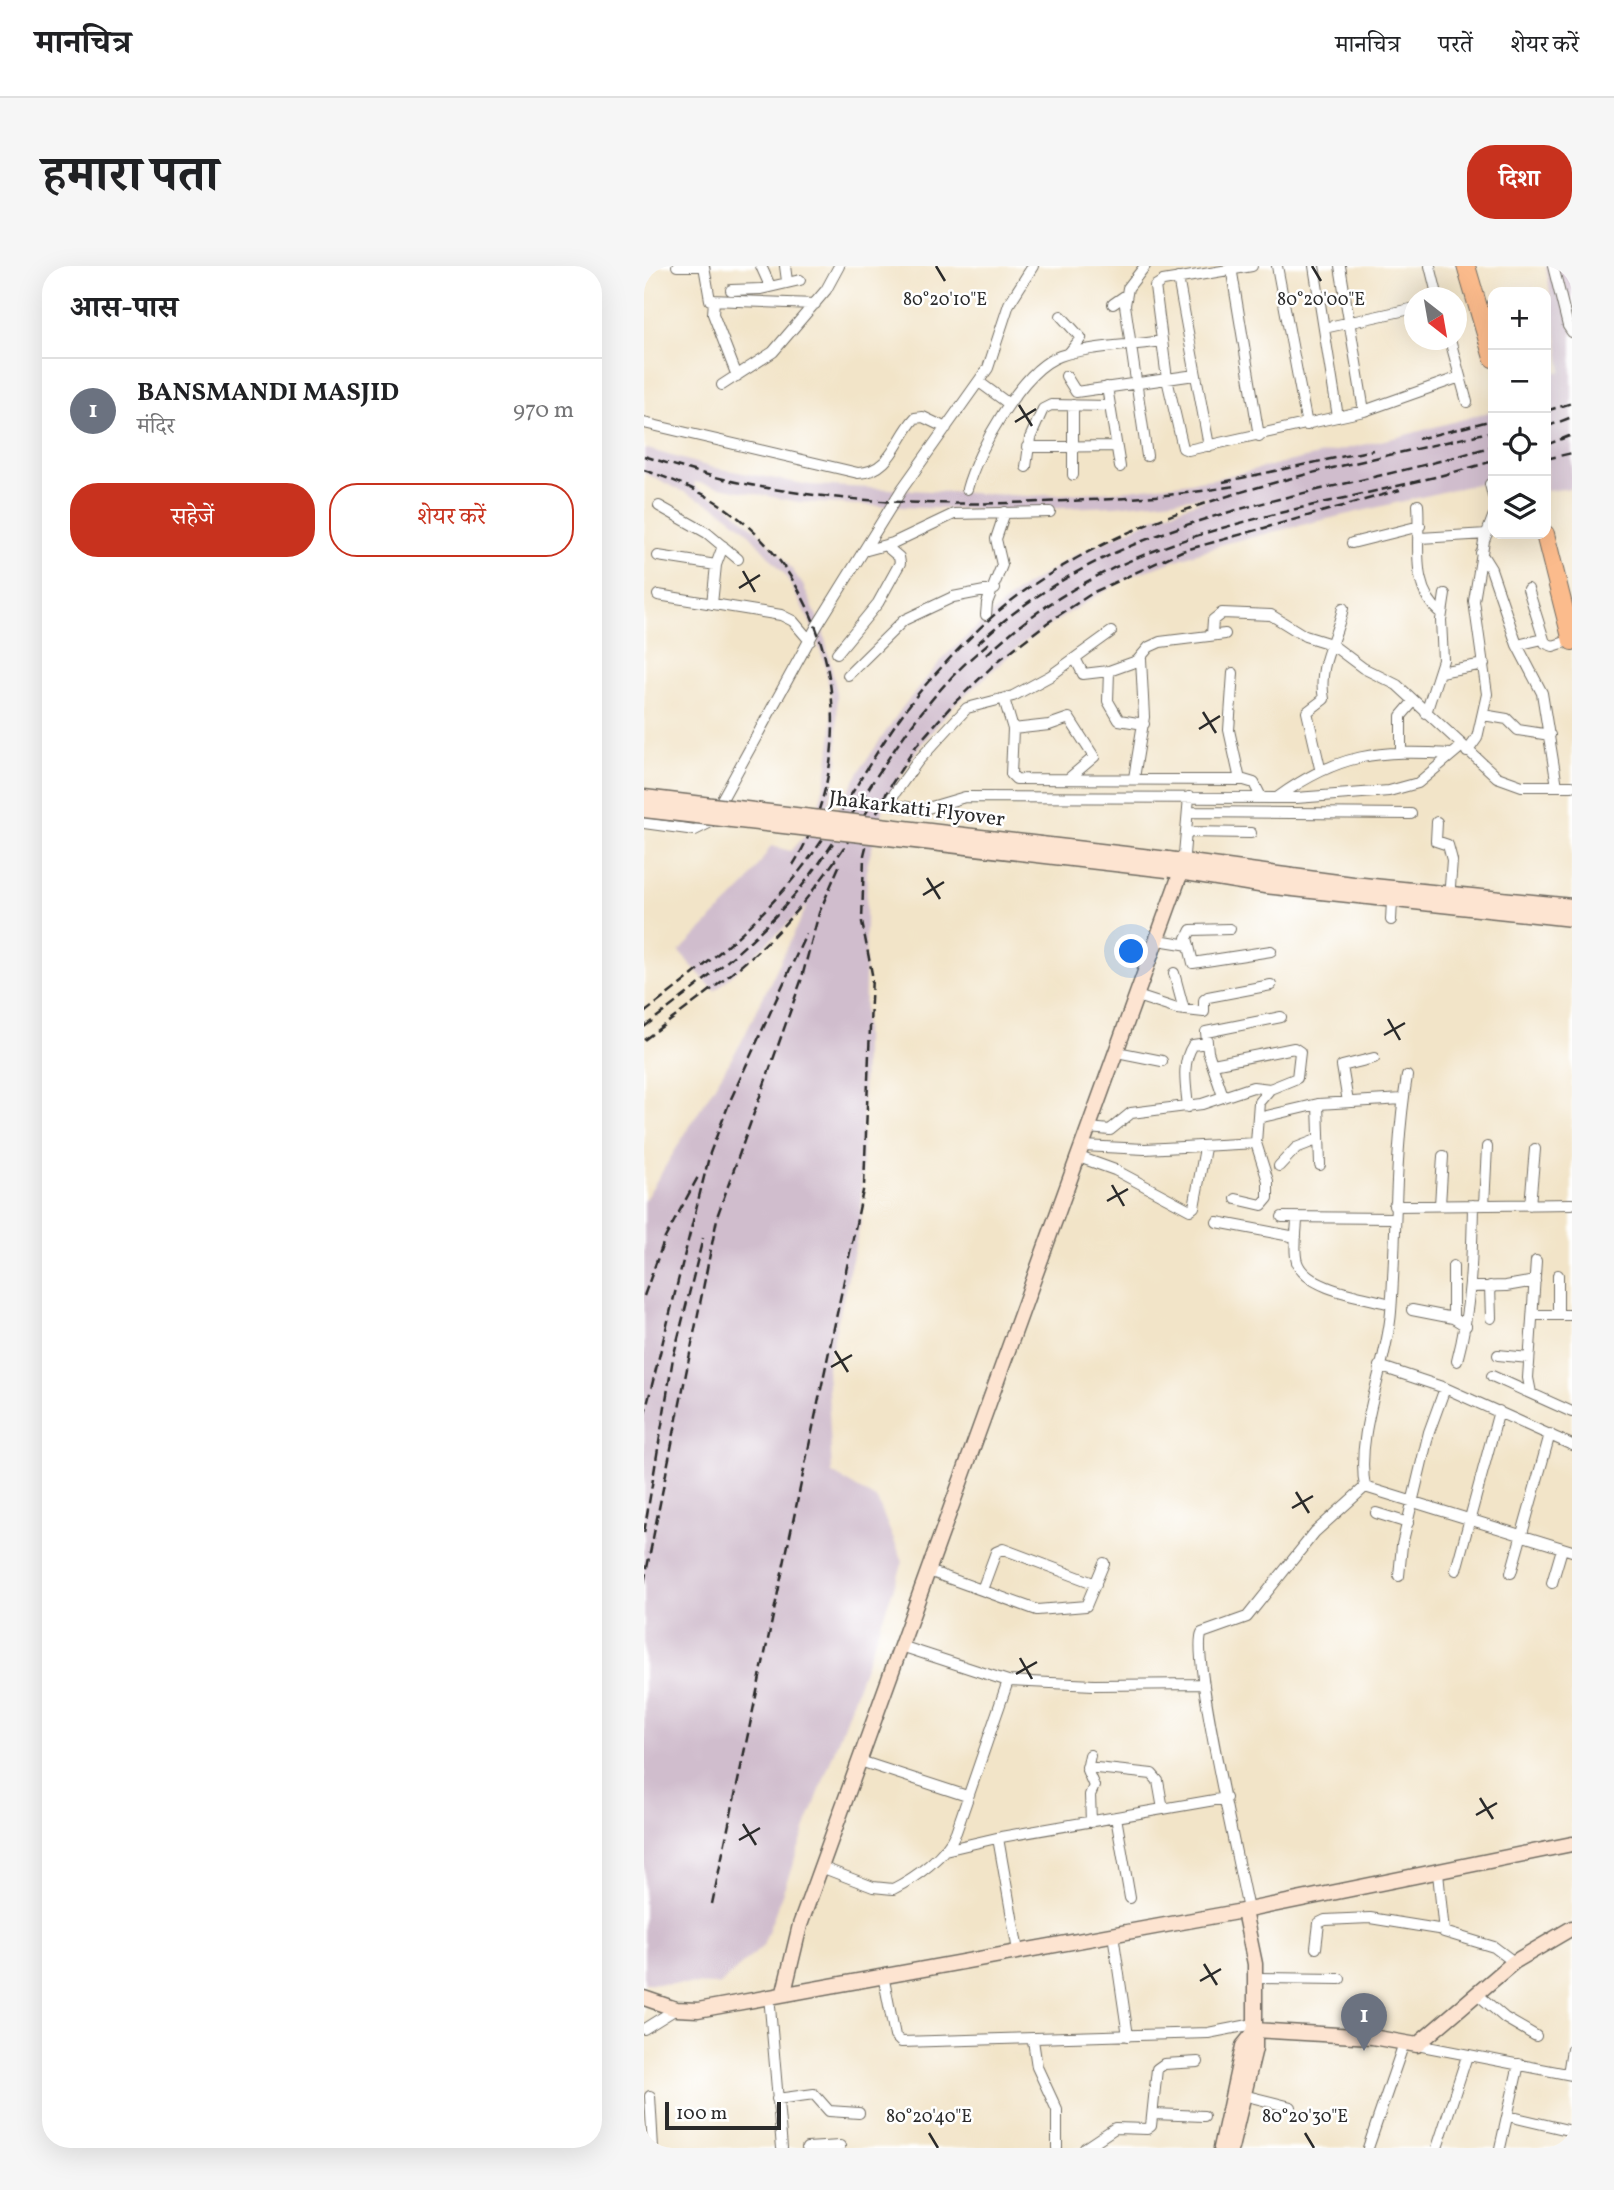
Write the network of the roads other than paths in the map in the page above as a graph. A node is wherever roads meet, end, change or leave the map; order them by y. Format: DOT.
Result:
graph roads {
  1 [pos="677,266"];
  2 [pos="704,266"];
  3 [pos="761,266"];
  4 [pos="785,266"];
  5 [pos="839,266"];
  6 [pos="1032,266"];
  7 [pos="1252,266"];
  8 [pos="1276,266"];
  9 [pos="1314,266"];
  10 [pos="1340,266"];
  11 [pos="1430,266"];
  12 [pos="1466,266"];
  13 [pos="1553,266"];
  14 [pos="1231,268"];
  15 [pos="1142,270"];
  16 [pos="1178,278"];
  17 [pos="800,280"];
  18 [pos="787,281"];
  19 [pos="770,286"];
  20 [pos="1155,286"];
  21 [pos="1435,287"];
  22 [pos="731,289"];
  23 [pos="1126,295"];
  24 [pos="714,301"];
  25 [pos="815,304"];
  26 [pos="1112,304"];
  27 [pos="1404,310"];
  28 [pos="1061,316"];
  29 [pos="1350,321"];
  30 [pos="1324,328"];
  31 [pos="1572,332"];
  32 [pos="1161,341"];
  33 [pos="1132,346"];
  34 [pos="1453,350"];
  35 [pos="1491,350"];
  36 [pos="1069,353"];
  37 [pos="1195,374"];
  38 [pos="737,376"];
  39 [pos="1066,376"];
  40 [pos="1460,377"];
  41 [pos="1167,379"];
  42 [pos="979,382"];
  43 [pos="1137,383"];
  44 [pos="722,385"];
  45 [pos="1107,387"];
  46 [pos="1466,402"];
  47 [pos="1009,404"];
  48 [pos="1073,405"];
  49 [pos="1110,406"];
  50 [pos="1364,411"];
  51 [pos="1338,417"];
  52 [pos="644,423"];
  53 [pos="1307,425"];
  54 [pos="946,428"];
  55 [pos="1259,436"];
  56 [pos="1116,446"];
  57 [pos="1209,446"];
  58 [pos="1027,447"];
  59 [pos="1073,447"];
  60 [pos="1147,456"];
  61 [pos="1026,467"];
  62 [pos="1120,467"];
  63 [pos="1073,475"];
  64 [pos="967,489"];
  65 [pos="1418,505"];
  66 [pos="659,506"];
  67 [pos="1005,512"];
  68 [pos="1051,512"];
  69 [pos="1420,526"];
  70 [pos="1488,529"];
  71 [pos="1486,534"];
  72 [pos="1420,538"];
  73 [pos="1546,539"];
  74 [pos="1352,543"];
  75 [pos="723,546"];
  76 [pos="886,546"];
  77 [pos="867,550"];
  78 [pos="1481,553"];
  79 [pos="658,556"];
  80 [pos="738,559"];
  81 [pos="716,565"];
  82 [pos="995,589"];
  83 [pos="1528,589"];
  84 [pos="1445,594"];
  85 [pos="658,595"];
  86 [pos="712,604"];
  87 [pos="1343,608"];
  88 [pos="1441,614"];
  89 [pos="986,615"];
  90 [pos="1111,632"];
  91 [pos="1212,634"];
  92 [pos="1225,634"];
  93 [pos="1543,639"];
  94 [pos="810,641"];
  95 [pos="1572,641"];
  96 [pos="1331,644"];
  97 [pos="1517,645"];
  98 [pos="837,653"];
  99 [pos="1075,658"];
  100 [pos="1141,659"];
  101 [pos="1484,664"];
  102 [pos="1109,671"];
  103 [pos="1440,672"];
  104 [pos="1233,673"];
  105 [pos="848,675"];
  106 [pos="1004,699"];
  107 [pos="1413,702"];
  108 [pos="1426,713"];
  109 [pos="1483,715"];
  110 [pos="1143,724"];
  111 [pos="1013,729"];
  112 [pos="1550,735"];
  113 [pos="1464,749"];
  114 [pos="1401,753"];
  115 [pos="1452,754"];
  116 [pos="1320,768"];
  117 [pos="1133,778"];
  118 [pos="1067,779"];
  119 [pos="1020,780"];
  120 [pos="1240,780"];
  121 [pos="1557,786"];
  122 [pos="1572,786"];
  123 [pos="644,797"];
  124 [pos="1189,797"];
  125 [pos="1261,797"];
  126 [pos="1278,797"];
  127 [pos="1010,798"];
  128 [pos="644,810"];
  129 [pos="1188,812"];
  130 [pos="1410,814"];
  131 [pos="1437,822"];
  132 [pos="644,823"];
  133 [pos="1187,832"];
  134 [pos="1251,833"];
  135 [pos="1175,866"];
  136 [pos="1449,900"];
  137 [pos="1392,901"];
  138 [pos="1572,906"];
  139 [pos="1572,919"];
  140 [pos="1391,920"];
  141 [pos="1230,929"];
  142 [pos="1157,940"];
  143 [pos="1189,946"];
  144 [pos="1271,951"];
  145 [pos="1174,973"];
  146 [pos="1271,985"];
  147 [pos="1137,996"];
  148 [pos="1184,1010"];
  149 [pos="1281,1017"];
  150 [pos="1207,1043"];
  151 [pos="1117,1052"];
  152 [pos="1374,1058"];
  153 [pos="1162,1061"];
  154 [pos="1213,1064"];
  155 [pos="1407,1076"];
  156 [pos="1270,1089"];
  157 [pos="1223,1096"];
  158 [pos="1403,1099"];
  159 [pos="1348,1102"];
  160 [pos="1318,1104"];
  161 [pos="1188,1107"];
  162 [pos="1258,1118"];
  163 [pos="1090,1128"];
  164 [pos="1319,1139"];
  165 [pos="1256,1143"];
  166 [pos="1205,1147"];
  167 [pos="1486,1147"];
  168 [pos="1535,1149"];
  169 [pos="1081,1151"];
  170 [pos="1443,1156"];
  171 [pos="1320,1165"];
  172 [pos="1279,1166"];
  173 [pos="1236,1199"];
  174 [pos="1572,1204"];
  175 [pos="1440,1205"];
  176 [pos="1478,1205"];
  177 [pos="1530,1205"];
  178 [pos="1394,1206"];
  179 [pos="1282,1217"];
  180 [pos="1297,1218"];
  181 [pos="1393,1218"];
  182 [pos="1217,1222"];
  183 [pos="1296,1237"];
  184 [pos="1536,1261"];
  185 [pos="1453,1266"];
  186 [pos="1558,1275"];
  187 [pos="1535,1281"];
  188 [pos="1490,1286"];
  189 [pos="1471,1287"];
  190 [pos="1391,1304"];
  191 [pos="1412,1310"];
  192 [pos="1533,1315"];
  193 [pos="1558,1315"];
  194 [pos="1572,1315"];
  195 [pos="1453,1318"];
  196 [pos="1491,1318"];
  197 [pos="1466,1326"];
  198 [pos="1498,1355"];
  199 [pos="1529,1358"];
  200 [pos="1457,1362"];
  201 [pos="1378,1366"];
  202 [pos="1492,1376"];
  203 [pos="1445,1388"];
  204 [pos="1531,1393"];
  205 [pos="1499,1411"];
  206 [pos="1572,1412"];
  207 [pos="1550,1434"];
  208 [pos="1572,1445"];
  209 [pos="1365,1487"];
  210 [pos="1415,1502"];
  211 [pos="1376,1513"];
  212 [pos="1467,1520"];
  213 [pos="1408,1523"];
  214 [pos="1522,1538"];
  215 [pos="1567,1550"];
  216 [pos="1104,1563"];
  217 [pos="1456,1570"];
  218 [pos="929,1571"];
  219 [pos="1511,1573"];
  220 [pos="1399,1576"];
  221 [pos="1552,1583"];
  222 [pos="1096,1584"];
  223 [pos="982,1590"];
  224 [pos="901,1646"];
  225 [pos="1007,1681"];
  226 [pos="1204,1684"];
  227 [pos="1090,1755"];
  228 [pos="860,1760"];
  229 [pos="1087,1767"];
  230 [pos="967,1796"];
  231 [pos="1226,1798"];
  232 [pos="1163,1809"];
  233 [pos="1116,1818"];
  234 [pos="1091,1822"];
  235 [pos="998,1838"];
  236 [pos="1572,1844"];
  237 [pos="944,1851"];
  238 [pos="821,1867"];
  239 [pos="1438,1872"];
  240 [pos="1130,1898"];
  241 [pos="1246,1910"];
  242 [pos="1572,1928"];
  243 [pos="1444,1930"];
  244 [pos="1113,1934"];
  245 [pos="1316,1948"];
  246 [pos="1018,1951"];
  247 [pos="1514,1962"];
  248 [pos="883,1975"];
  249 [pos="1256,1978"];
  250 [pos="1340,1979"];
  251 [pos="1476,1993"];
  252 [pos="777,1994"];
  253 [pos="644,1998"];
  254 [pos="676,2009"];
  255 [pos="644,2029"];
  256 [pos="1254,2030"];
  257 [pos="1128,2036"];
  258 [pos="1536,2036"];
  259 [pos="1033,2040"];
  260 [pos="1410,2044"];
  261 [pos="1572,2049"];
  262 [pos="1467,2056"];
  263 [pos="1198,2062"];
  264 [pos="1519,2064"];
  265 [pos="1570,2074"];
  266 [pos="1243,2095"];
  267 [pos="650,2096"];
  268 [pos="777,2099"];
  269 [pos="1291,2107"];
  270 [pos="859,2113"];
  271 [pos="1153,2114"];
  272 [pos="1205,2116"];
  273 [pos="1508,2116"];
  274 [pos="1572,2131"];
  275 [pos="840,2146"];
  276 [pos="653,2148"];
  277 [pos="782,2148"];
  278 [pos="807,2148"];
  279 [pos="1057,2148"];
  280 [pos="1085,2148"];
  281 [pos="1220,2148"];
  282 [pos="1231,2148"];
  283 [pos="1368,2148"];
  284 [pos="1437,2148"];
  285 [pos="1500,2148"];
  1 -- 2 [label="street"];
  2 -- 24 [label="street"];
  3 -- 19 [label="street"];
  4 -- 18 [label="street"];
  5 -- 25 [label="street"];
  6 -- 42 [label="street"];
  7 -- 14 [label="street"];
  8 -- 53 [label="street"];
  9 -- 30 [label="street"];
  10 -- 29 [label="street"];
  11 -- 21 [label="street"];
  12 -- 35 [label="highway"];
  13 -- 31 [label="street"];
  14 -- 16 [label="street"];
  14 -- 55 [label="street"];
  15 -- 20 [label="street"];
  15 -- 23 [label="street"];
  16 -- 20 [label="street"];
  16 -- 37 [label="street"];
  17 -- 18 [label="street"];
  18 -- 19 [label="street"];
  19 -- 22 [label="street"];
  20 -- 32 [label="street"];
  23 -- 26 [label="street"];
  23 -- 33 [label="street"];
  24 -- 25 [label="street"];
  24 -- 38 [label="street"];
  25 -- 38 [label="street"];
  27 -- 29 [label="street"];
  28 -- 36 [label="street"];
  29 -- 30 [label="street"];
  29 -- 50 [label="street"];
  30 -- 51 [label="street"];
  32 -- 33 [label="street"];
  32 -- 41 [label="street"];
  33 -- 36 [label="street"];
  33 -- 43 [label="street"];
  34 -- 40 [label="street"];
  36 -- 47 [label="street"];
  37 -- 41 [label="street"];
  37 -- 57 [label="street"];
  38 -- 44 [label="street"];
  39 -- 45 [label="street"];
  40 -- 46 [label="street"];
  40 -- 50 [label="street"];
  41 -- 43 [label="street"];
  41 -- 57 [label="street"];
  42 -- 47 [label="street"];
  42 -- 54 [label="street"];
  43 -- 45 [label="street"];
  43 -- 60 [label="street"];
  45 -- 49 [label="street"];
  47 -- 64 [label="street"];
  48 -- 49 [label="street"];
  48 -- 58 [label="street"];
  48 -- 59 [label="street"];
  49 -- 56 [label="street"];
  50 -- 51 [label="street"];
  51 -- 53 [label="street"];
  52 -- 54 [label="street"];
  53 -- 55 [label="street"];
  54 -- 77 [label="street"];
  55 -- 57 [label="street"];
  56 -- 59 [label="street"];
  56 -- 62 [label="street"];
  58 -- 59 [label="street"];
  58 -- 61 [label="street"];
  59 -- 63 [label="street"];
  65 -- 69 [label="street"];
  66 -- 75 [label="street"];
  67 -- 68 [label="street"];
  67 -- 76 [label="street"];
  67 -- 82 [label="street"];
  69 -- 72 [label="street"];
  69 -- 74 [label="street"];
  70 -- 71 [label="street"];
  71 -- 72 [label="street"];
  71 -- 78 [label="street"];
  72 -- 88 [label="street"];
  73 -- 95 [label="highway"];
  75 -- 80 [label="street"];
  75 -- 81 [label="street"];
  76 -- 77 [label="street"];
  76 -- 98 [label="street"];
  77 -- 94 [label="street"];
  78 -- 97 [label="street"];
  78 -- 101 [label="street"];
  79 -- 81 [label="street"];
  81 -- 86 [label="street"];
  82 -- 89 [label="street"];
  82 -- 105 [label="street"];
  83 -- 93 [label="street"];
  84 -- 88 [label="street"];
  85 -- 86 [label="street"];
  86 -- 94 [label="street"];
  87 -- 96 [label="street"];
  88 -- 103 [label="street"];
  90 -- 99 [label="street"];
  91 -- 92 [label="street"];
  91 -- 96 [label="street"];
  91 -- 100 [label="street"];
  93 -- 95 [label="street"];
  93 -- 97 [label="street"];
  94 -- 132 [label="street"];
  96 -- 107 [label="street"];
  96 -- 116 [label="street"];
  97 -- 112 [label="street"];
  99 -- 102 [label="street"];
  99 -- 106 [label="street"];
  100 -- 102 [label="street"];
  100 -- 110 [label="street"];
  101 -- 103 [label="street"];
  101 -- 109 [label="street"];
  102 -- 110 [label="street"];
  103 -- 108 [label="street"];
  104 -- 120 [label="street"];
  106 -- 111 [label="street"];
  106 -- 127 [label="street"];
  107 -- 108 [label="street"];
  107 -- 114 [label="street"];
  108 -- 113 [label="street"];
  109 -- 112 [label="street"];
  109 -- 113 [label="street"];
  110 -- 117 [label="street"];
  111 -- 118 [label="street"];
  111 -- 119 [label="street"];
  112 -- 121 [label="street"];
  113 -- 115 [label="street"];
  113 -- 121 [label="street"];
  114 -- 115 [label="street"];
  114 -- 116 [label="street"];
  115 -- 126 [label="street"];
  116 -- 126 [label="street"];
  117 -- 118 [label="street"];
  117 -- 120 [label="street"];
  118 -- 119 [label="street"];
  119 -- 127 [label="street"];
  120 -- 125 [label="street"];
  121 -- 122 [label="street"];
  123 -- 135 [label="main road, Jhakarkatti Flyover, bridge"];
  124 -- 125 [label="street"];
  124 -- 127 [label="street"];
  124 -- 129 [label="street"];
  125 -- 126 [label="street"];
  128 -- 135 [label="main road, Jhakarkatti Flyover, bridge"];
  129 -- 130 [label="street"];
  129 -- 133 [label="street"];
  131 -- 136 [label="street"];
  133 -- 134 [label="street"];
  133 -- 135 [label="street"];
  135 -- 136 [label="main road"];
  135 -- 137 [label="main road"];
  135 -- 142 [label="main road"];
  136 -- 137 [label="main road"];
  136 -- 138 [label="main road"];
  136 -- 139 [label="main road"];
  137 -- 140 [label="street"];
  141 -- 143 [label="street"];
  142 -- 143 [label="street"];
  142 -- 147 [label="main road"];
  143 -- 144 [label="street"];
  145 -- 148 [label="street"];
  146 -- 148 [label="street"];
  147 -- 148 [label="street"];
  147 -- 151 [label="main road"];
  149 -- 150 [label="street"];
  150 -- 154 [label="street"];
  150 -- 161 [label="street"];
  151 -- 153 [label="street"];
  151 -- 163 [label="main road"];
  152 -- 159 [label="street"];
  154 -- 156 [label="street"];
  154 -- 157 [label="street"];
  155 -- 158 [label="street"];
  156 -- 157 [label="street"];
  156 -- 162 [label="street"];
  157 -- 161 [label="street"];
  158 -- 159 [label="street"];
  158 -- 178 [label="street"];
  159 -- 160 [label="street"];
  160 -- 162 [label="street"];
  160 -- 164 [label="street"];
  161 -- 163 [label="street"];
  162 -- 165 [label="street"];
  163 -- 169 [label="main road"];
  164 -- 171 [label="street"];
  164 -- 172 [label="street"];
  165 -- 166 [label="street"];
  165 -- 173 [label="street"];
  166 -- 169 [label="street"];
  166 -- 169 [label="street"];
  167 -- 176 [label="street"];
  168 -- 177 [label="street"];
  169 -- 218 [label="main road"];
  170 -- 175 [label="street"];
  174 -- 177 [label="street"];
  175 -- 176 [label="street"];
  175 -- 178 [label="street"];
  176 -- 177 [label="street"];
  176 -- 189 [label="street"];
  178 -- 181 [label="street"];
  179 -- 180 [label="street"];
  180 -- 181 [label="street"];
  180 -- 183 [label="street"];
  181 -- 190 [label="street"];
  182 -- 183 [label="street"];
  183 -- 190 [label="street"];
  184 -- 187 [label="street"];
  185 -- 195 [label="street"];
  186 -- 193 [label="street"];
  187 -- 188 [label="street"];
  187 -- 192 [label="street"];
  188 -- 189 [label="street"];
  188 -- 196 [label="street"];
  189 -- 197 [label="street"];
  190 -- 201 [label="street"];
  191 -- 195 [label="street"];
  192 -- 193 [label="street"];
  192 -- 199 [label="street"];
  193 -- 194 [label="street"];
  195 -- 197 [label="street"];
  197 -- 200 [label="street"];
  198 -- 199 [label="street"];
  199 -- 204 [label="street"];
  201 -- 203 [label="street"];
  201 -- 209 [label="street"];
  202 -- 204 [label="street"];
  203 -- 205 [label="street"];
  203 -- 210 [label="street"];
  204 -- 206 [label="street"];
  205 -- 207 [label="street"];
  205 -- 212 [label="street"];
  207 -- 208 [label="street"];
  207 -- 214 [label="street"];
  209 -- 210 [label="street"];
  209 -- 226 [label="street"];
  210 -- 212 [label="street"];
  210 -- 213 [label="street"];
  211 -- 213 [label="street"];
  212 -- 214 [label="street"];
  212 -- 217 [label="street"];
  213 -- 220 [label="street"];
  214 -- 215 [label="street"];
  214 -- 219 [label="street"];
  215 -- 221 [label="street"];
  216 -- 222 [label="street"];
  218 -- 223 [label="street"];
  218 -- 224 [label="main road"];
  222 -- 223 [label="street"];
  222 -- 223 [label="street"];
  224 -- 225 [label="street"];
  224 -- 228 [label="main road"];
  225 -- 226 [label="street"];
  225 -- 230 [label="street"];
  226 -- 231 [label="street"];
  227 -- 229 [label="street"];
  228 -- 230 [label="street"];
  228 -- 238 [label="main road"];
  229 -- 232 [label="street"];
  229 -- 234 [label="street"];
  230 -- 237 [label="street"];
  231 -- 232 [label="street"];
  231 -- 241 [label="street"];
  232 -- 233 [label="street"];
  233 -- 234 [label="street"];
  233 -- 240 [label="street"];
  234 -- 235 [label="street"];
  235 -- 237 [label="street"];
  235 -- 246 [label="street"];
  236 -- 239 [label="main road"];
  237 -- 238 [label="street"];
  238 -- 252 [label="main road"];
  239 -- 241 [label="main road"];
  239 -- 243 [label="street"];
  241 -- 244 [label="main road"];
  241 -- 249 [label="main road"];
  242 -- 247 [label="main road"];
  243 -- 245 [label="street"];
  243 -- 247 [label="street"];
  244 -- 246 [label="main road"];
  244 -- 257 [label="street"];
  246 -- 248 [label="main road"];
  247 -- 251 [label="main road"];
  248 -- 252 [label="main road"];
  248 -- 259 [label="street"];
  249 -- 250 [label="street"];
  249 -- 256 [label="main road"];
  251 -- 258 [label="street"];
  251 -- 260 [label="main road"];
  252 -- 254 [label="main road"];
  252 -- 268 [label="street"];
  253 -- 254 [label="main road"];
  254 -- 255 [label="street"];
  256 -- 257 [label="street"];
  256 -- 260 [label="main road"];
  256 -- 266 [label="main road"];
  256 -- 281 [label="main road"];
  257 -- 259 [label="street"];
  259 -- 279 [label="street"];
  260 -- 262 [label="street"];
  260 -- 283 [label="street"];
  261 -- 265 [label="street"];
  262 -- 264 [label="street"];
  262 -- 284 [label="street"];
  263 -- 271 [label="street"];
  264 -- 265 [label="street"];
  264 -- 273 [label="street"];
  266 -- 269 [label="street"];
  266 -- 282 [label="main road"];
  267 -- 276 [label="street"];
  268 -- 270 [label="street"];
  268 -- 277 [label="street"];
  271 -- 272 [label="street"];
  271 -- 280 [label="street"];
  273 -- 274 [label="street"];
  273 -- 285 [label="street"];
  275 -- 278 [label="street"];
}
